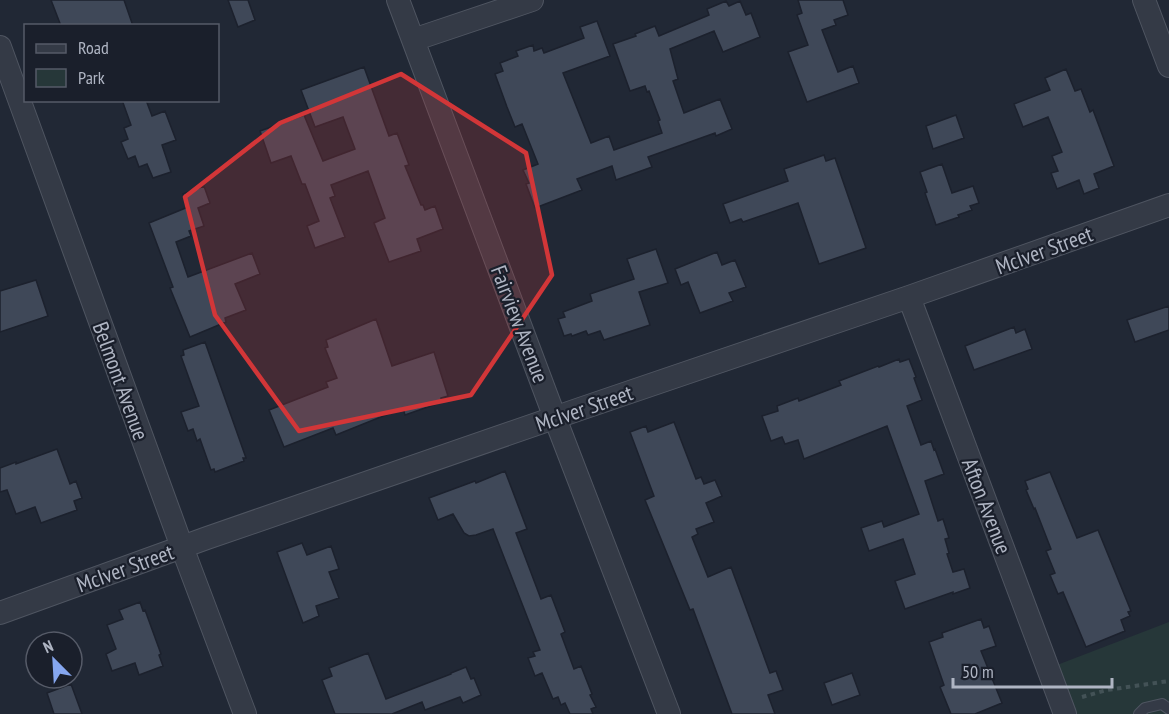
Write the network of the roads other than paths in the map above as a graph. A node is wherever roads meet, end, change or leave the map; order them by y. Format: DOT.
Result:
graph roads {
  1 [pos="398,0"];
  2 [pos="532,0"];
  3 [pos="1144,0"];
  4 [pos="413,40"];
  5 [pos="0,47"];
  6 [pos="1169,66"];
  7 [pos="1169,205"];
  8 [pos="909,297"];
  9 [pos="555,418"];
  10 [pos="182,548"];
  11 [pos="0,613"];
  12 [pos="1072,706"];
  13 [pos="1169,709"];
  14 [pos="245,714"];
  15 [pos="669,714"];
  16 [pos="1139,714"];
  1 -- 4 [label="street, Fairview Avenue"];
  2 -- 4 [label="street"];
  3 -- 6 [label="street"];
  4 -- 9 [label="street, Fairview Avenue"];
  5 -- 10 [label="street, Belmont Avenue"];
  7 -- 8 [label="street, McIver Street"];
  8 -- 9 [label="street, McIver Street"];
  8 -- 12 [label="street, Afton Avenue"];
  9 -- 10 [label="street, McIver Street"];
  9 -- 15 [label="street, Fairview Avenue"];
  10 -- 11 [label="street, McIver Street"];
  10 -- 14 [label="street, Belmont Avenue"];
  13 -- 16 [label="lane"];
}
